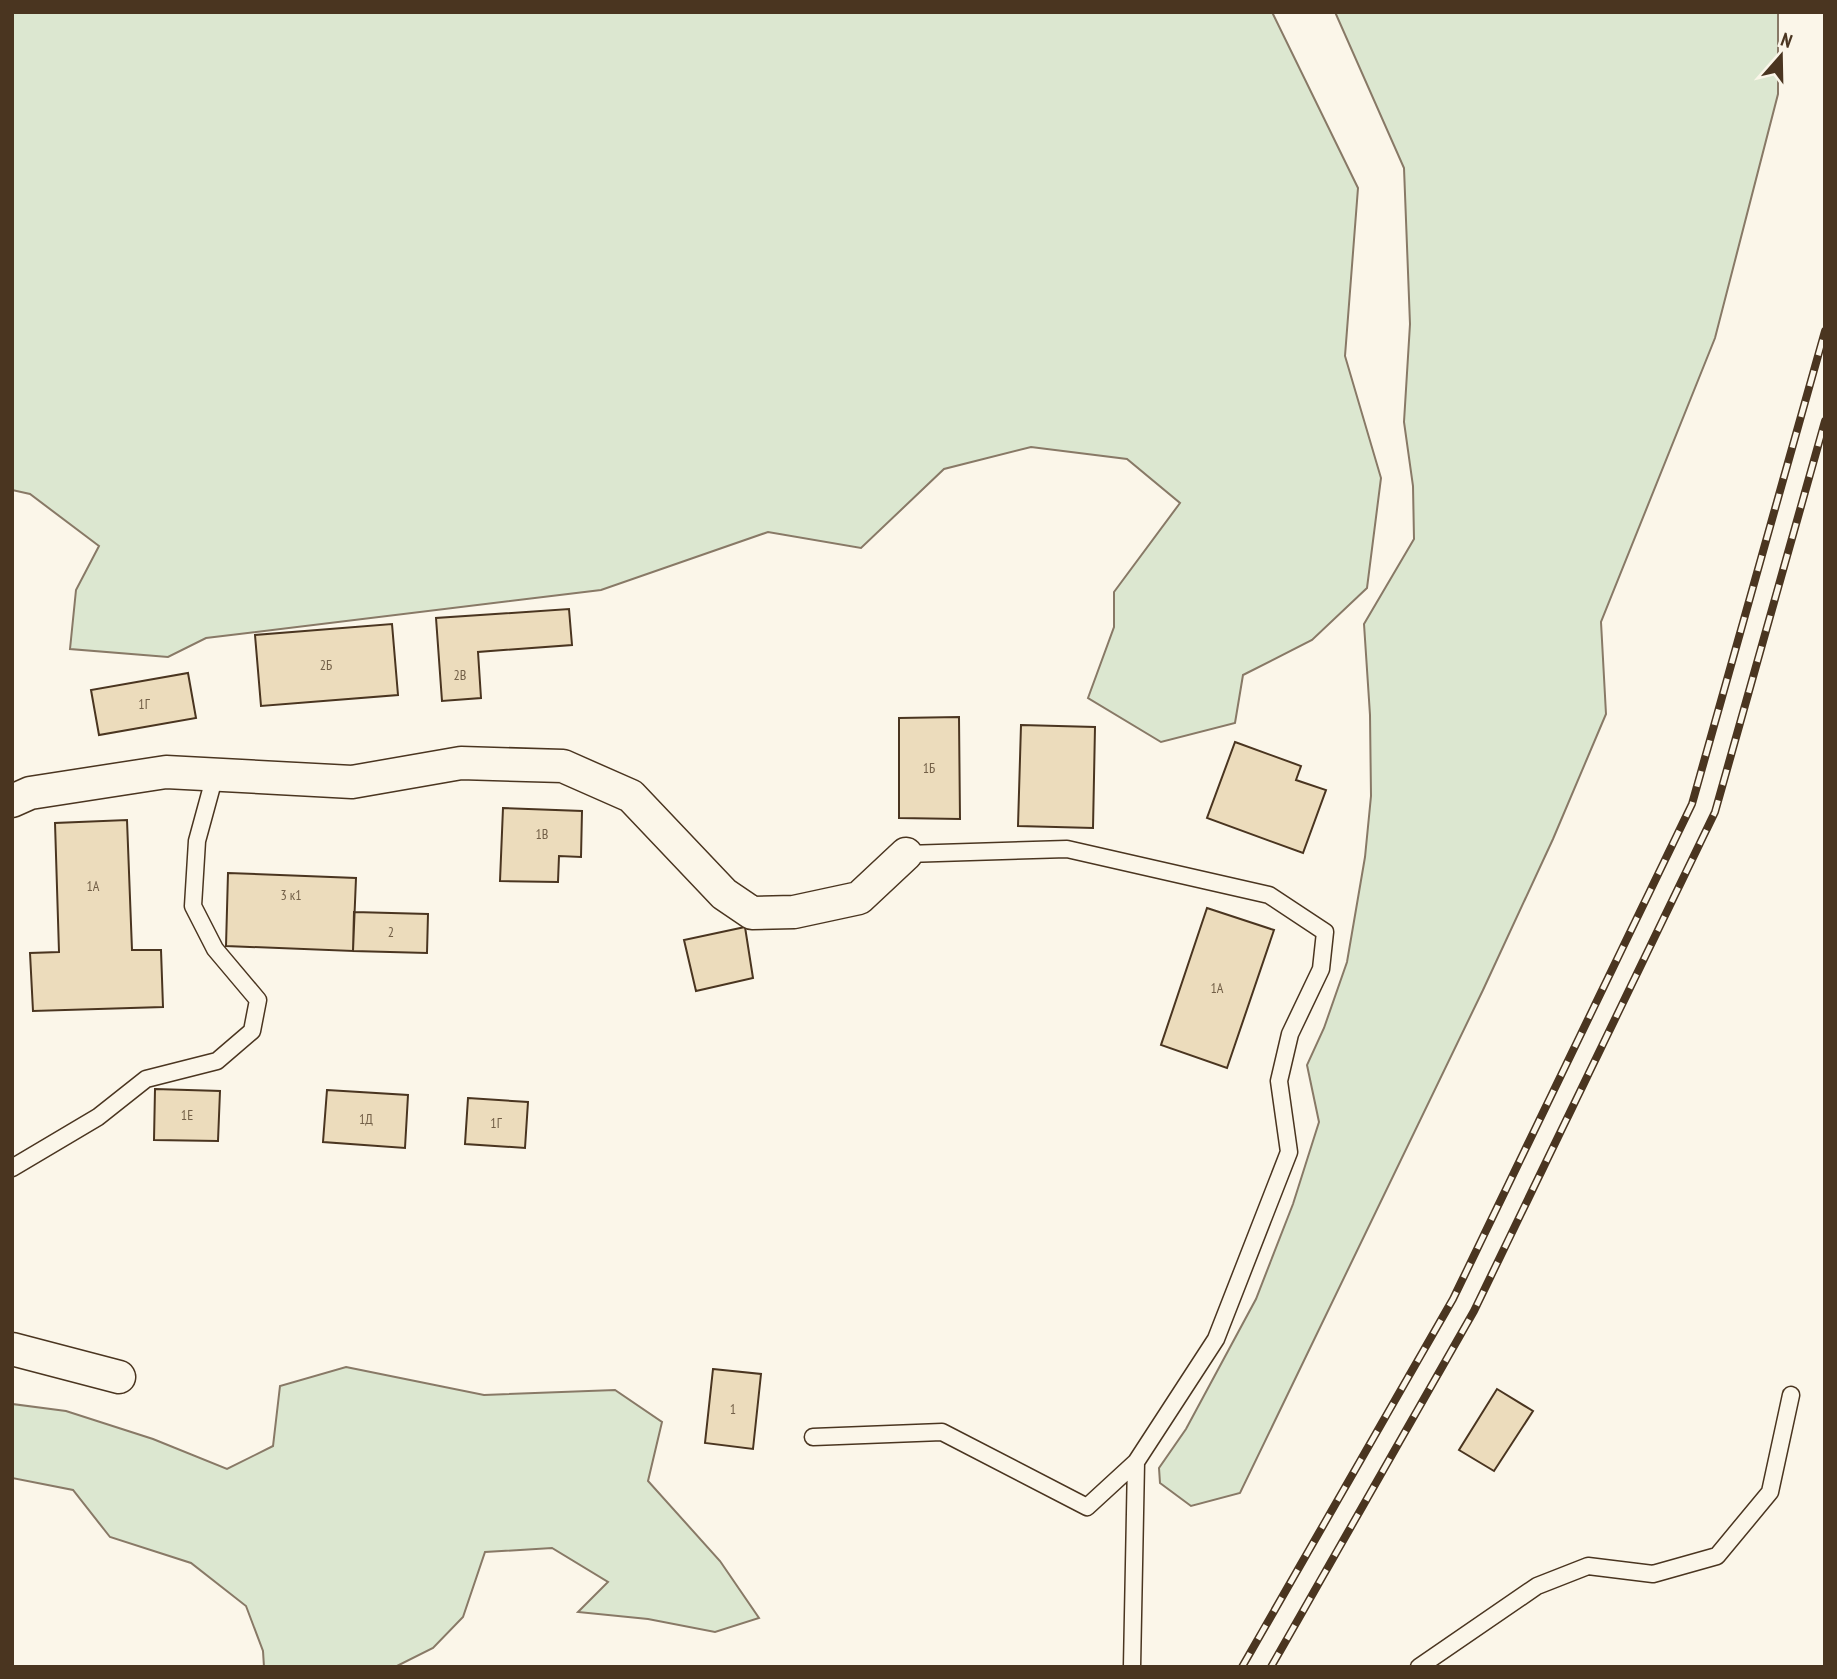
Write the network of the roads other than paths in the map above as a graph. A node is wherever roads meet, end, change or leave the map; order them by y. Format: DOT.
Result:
graph roads {
  1 [pos="215,775"];
  2 [pos="12,801"];
  3 [pos="906,854"];
  4 [pos="12,1168"];
  5 [pos="12,1349"];
  6 [pos="118,1377"];
  7 [pos="1791,1395"];
  8 [pos="813,1437"];
  9 [pos="1136,1462"];
  10 [pos="1132,1667"];
  11 [pos="1419,1667"];
  1 -- 2 [label="street"];
  1 -- 3 [label="street"];
  1 -- 4 [label="lane"];
  3 -- 9 [label="lane"];
  5 -- 6 [label="street"];
  7 -- 11 [label="lane"];
  8 -- 9 [label="lane"];
  9 -- 10 [label="lane"];
}
